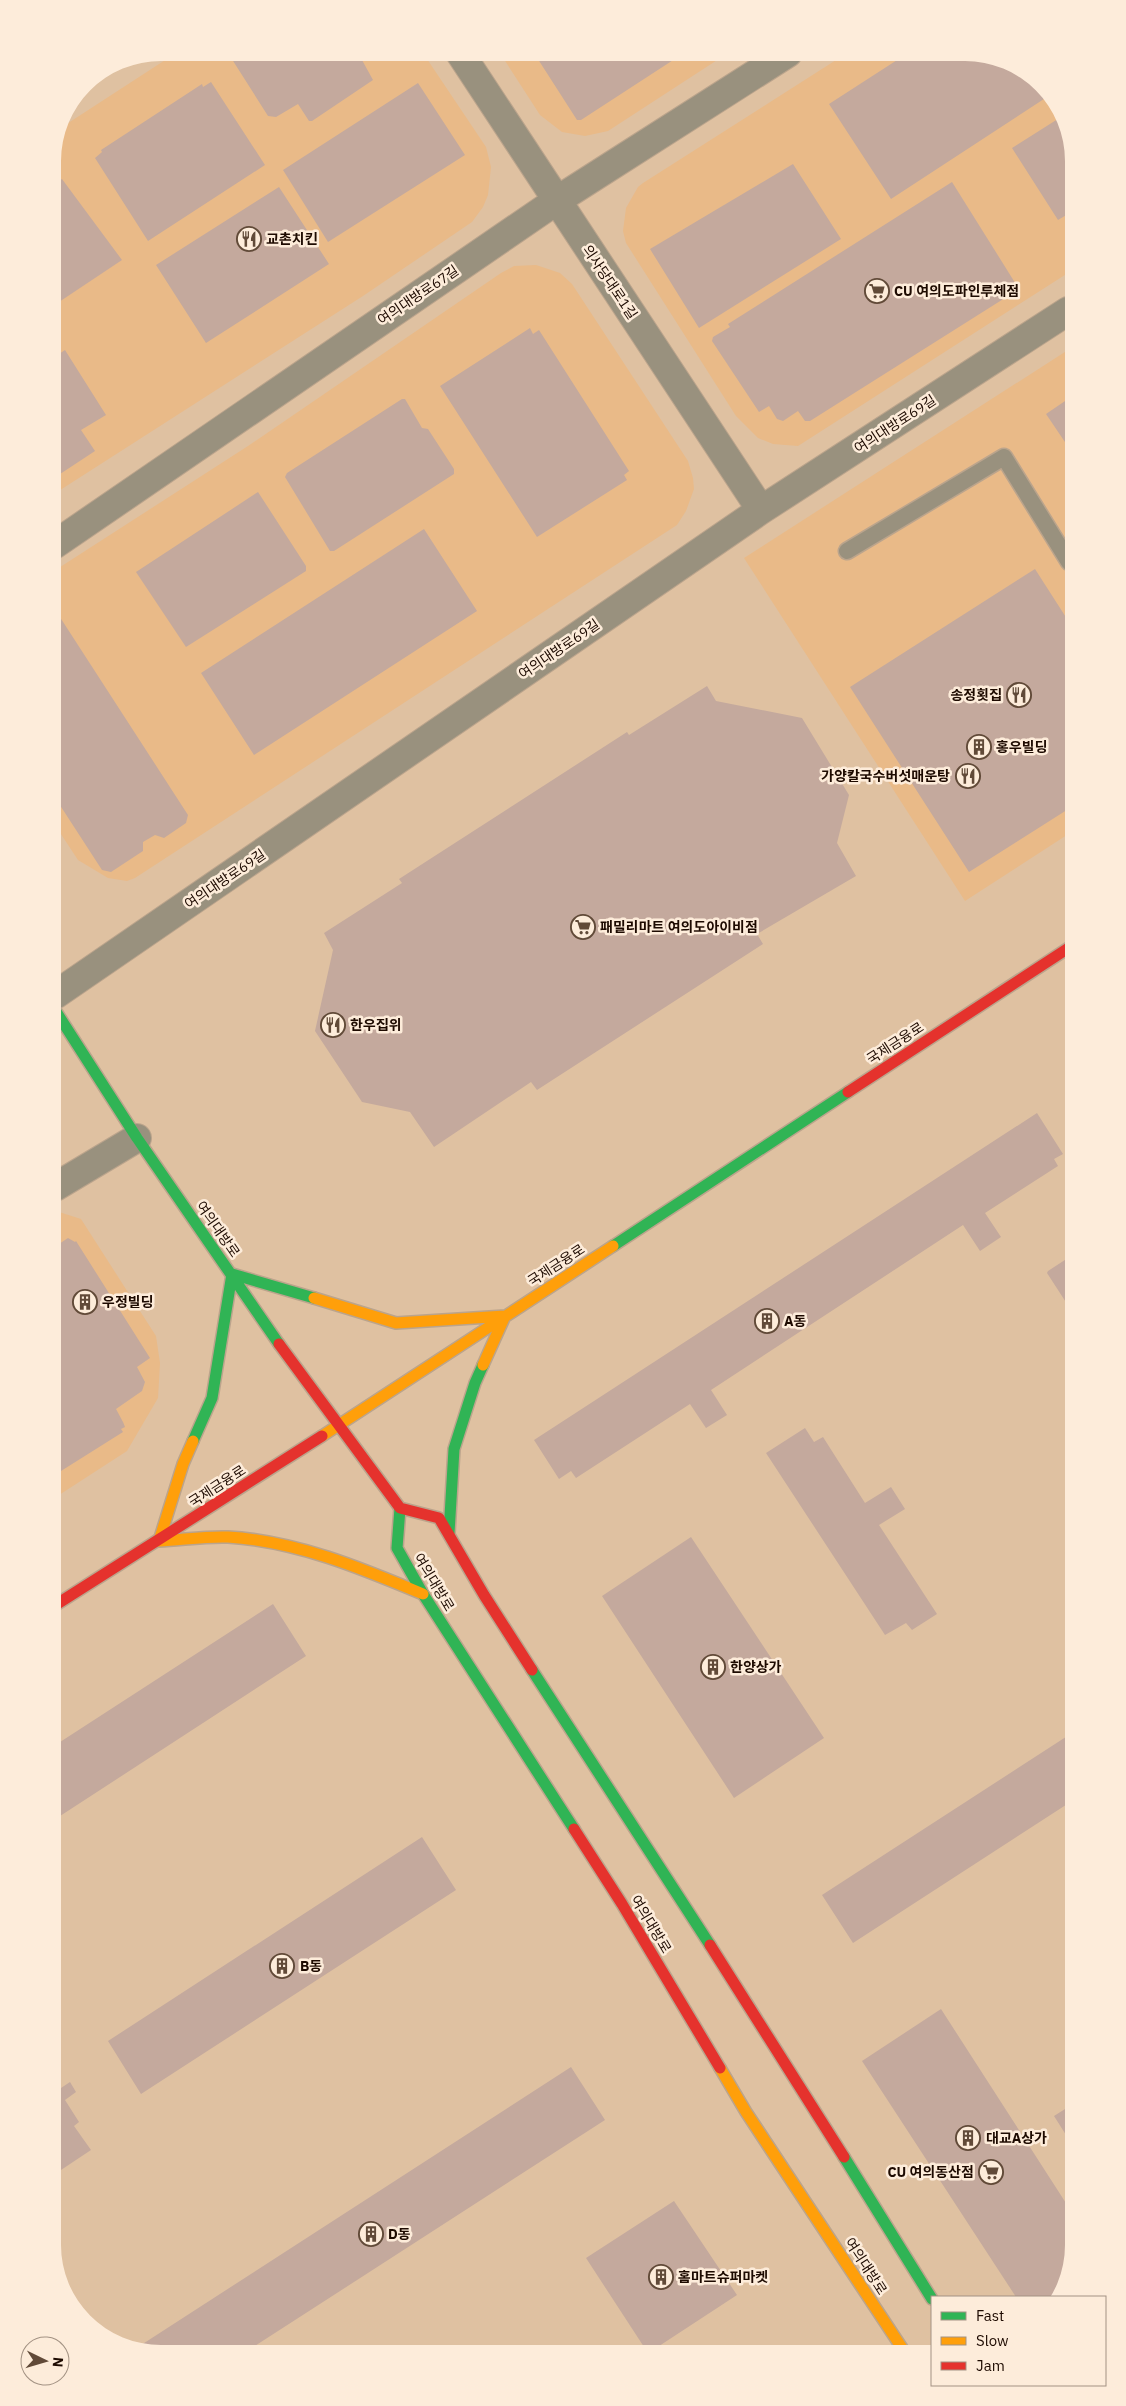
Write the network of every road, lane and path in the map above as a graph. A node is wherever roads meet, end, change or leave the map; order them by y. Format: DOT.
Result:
graph roads {
  1 [pos="465,61"];
  2 [pos="775,61"];
  3 [pos="556,201"];
  4 [pos="1065,313"];
  5 [pos="761,510"];
  6 [pos="61,540"];
  7 [pos="847,551"];
  8 [pos="1065,556"];
  9 [pos="1065,950"];
  10 [pos="61,992"];
  11 [pos="61,1019"];
  12 [pos="137,1138"];
  13 [pos="61,1184"];
  14 [pos="232,1274"];
  15 [pos="505,1316"];
  16 [pos="340,1424"];
  17 [pos="400,1508"];
  18 [pos="449,1533"];
  19 [pos="159,1541"];
  20 [pos="423,1594"];
  21 [pos="61,1602"];
  22 [pos="931,2297"];
  23 [pos="900,2345"];
  1 -- 3 [label="street, 의사당대로1길"];
  2 -- 3 [label="street, 여의대방로67길"];
  3 -- 5 [label="street, 의사당대로1길"];
  3 -- 6 [label="street, 여의대방로67길"];
  4 -- 5 [label="street, 여의대방로69길"];
  5 -- 10 [label="street, 여의대방로69길"];
  7 -- 8 [label="lane"];
  9 -- 15 [label="main road, 국제금융로"];
  11 -- 12 [label="main road, 여의대방로"];
  12 -- 13 [label="street"];
  12 -- 14 [label="main road, 여의대방로"];
  14 -- 15 [label="main road"];
  14 -- 16 [label="main road, 여의대방로"];
  14 -- 19 [label="main road"];
  15 -- 16 [label="main road, 국제금융로"];
  15 -- 18 [label="main road"];
  16 -- 17 [label="main road, 여의대방로"];
  16 -- 19 [label="main road, 국제금융로"];
  17 -- 18 [label="main road"];
  17 -- 20 [label="main road, 여의대방로"];
  18 -- 22 [label="main road"];
  19 -- 20 [label="main road"];
  19 -- 21 [label="main road, 국제금융로"];
  20 -- 23 [label="main road, 여의대방로"];
}
